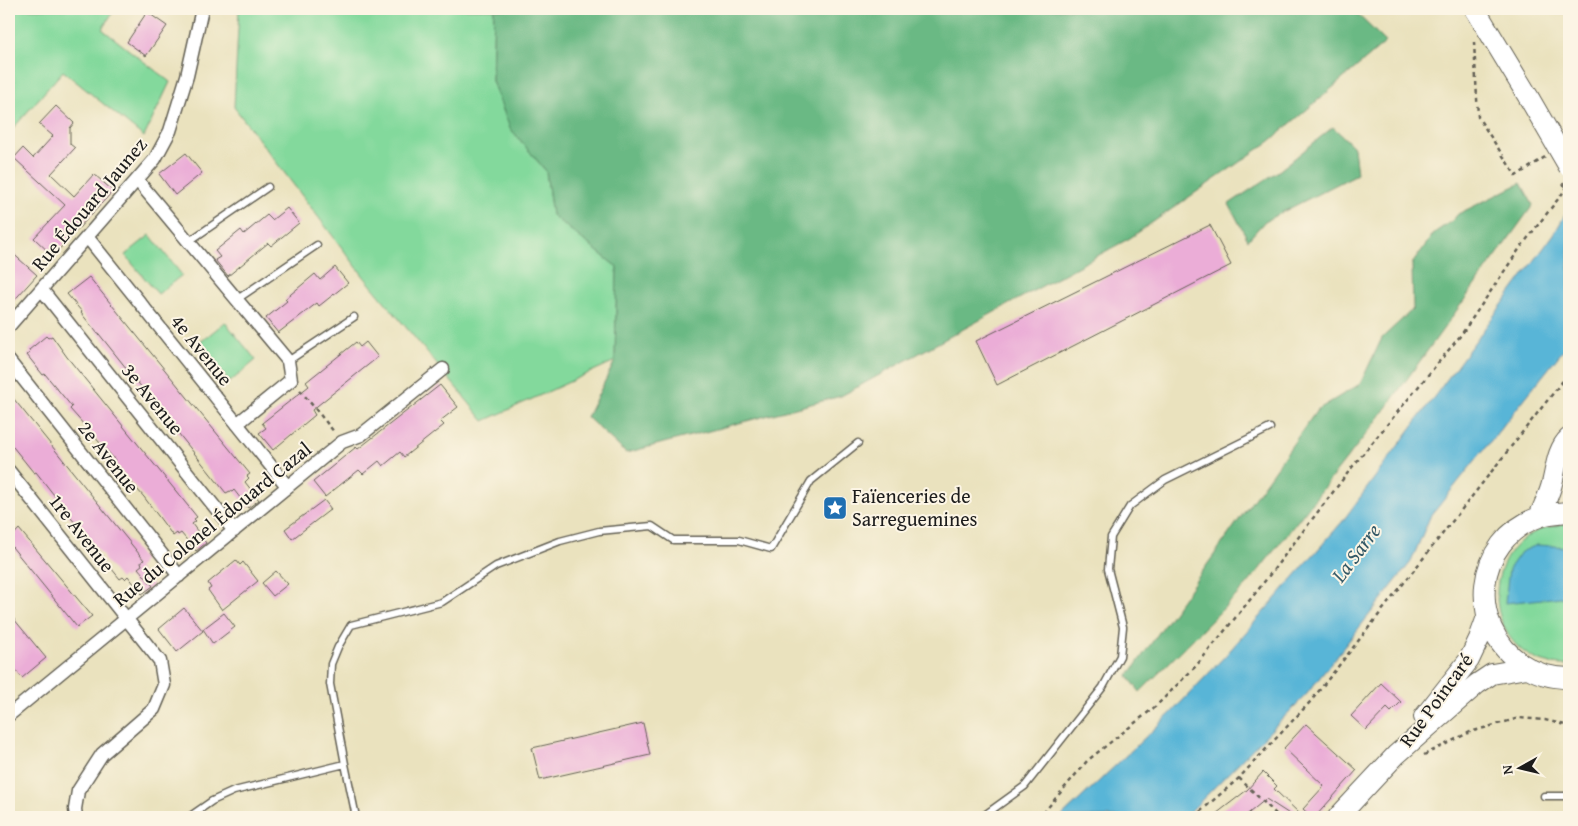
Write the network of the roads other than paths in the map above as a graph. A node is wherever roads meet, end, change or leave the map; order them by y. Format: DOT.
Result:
graph roads {
  1 [pos="202,9"];
  2 [pos="1475,9"];
  3 [pos="1569,167"];
  4 [pos="138,181"];
  5 [pos="268,187"];
  6 [pos="88,238"];
  7 [pos="188,242"];
  8 [pos="317,245"];
  9 [pos="42,290"];
  10 [pos="236,300"];
  11 [pos="354,317"];
  12 [pos="9,326"];
  13 [pos="9,361"];
  14 [pos="288,361"];
  15 [pos="443,369"];
  16 [pos="237,424"];
  17 [pos="1270,428"];
  18 [pos="1569,438"];
  19 [pos="858,443"];
  20 [pos="9,471"];
  21 [pos="287,486"];
  22 [pos="1569,512"];
  23 [pos="1539,517"];
  24 [pos="234,530"];
  25 [pos="179,576"];
  26 [pos="1487,617"];
  27 [pos="125,618"];
  28 [pos="1527,668"];
  29 [pos="1568,678"];
  30 [pos="9,715"];
  31 [pos="1396,755"];
  32 [pos="345,764"];
  33 [pos="1544,796"];
  34 [pos="1569,796"];
  35 [pos="76,817"];
  36 [pos="189,817"];
  37 [pos="356,817"];
  38 [pos="982,817"];
  39 [pos="1338,817"];
  1 -- 4 [label="street, Rue Édouard Jaunez"];
  2 -- 3 [label="main road, bridge"];
  4 -- 6 [label="street, Rue Édouard Jaunez"];
  4 -- 7 [label="street"];
  5 -- 7 [label="lane"];
  6 -- 9 [label="street, Rue Édouard Jaunez"];
  6 -- 16 [label="street, 4e Avenue"];
  7 -- 10 [label="street"];
  8 -- 10 [label="lane"];
  9 -- 12 [label="street, Rue Édouard Jaunez"];
  9 -- 24 [label="street, 3e Avenue"];
  10 -- 14 [label="street"];
  11 -- 14 [label="lane"];
  13 -- 25 [label="street, 2e Avenue"];
  14 -- 16 [label="street"];
  15 -- 21 [label="street, Rue du Colonel Édouard Cazal"];
  16 -- 21 [label="street, 4e Avenue"];
  17 -- 38 [label="lane"];
  18 -- 23 [label="main road"];
  19 -- 32 [label="lane"];
  20 -- 27 [label="street, 1re Avenue"];
  21 -- 24 [label="street, Rue du Colonel Édouard Cazal"];
  22 -- 23 [label="main road"];
  23 -- 26 [label="main road"];
  24 -- 25 [label="street, Rue du Colonel Édouard Cazal"];
  25 -- 27 [label="street, Rue du Colonel Édouard Cazal"];
  26 -- 28 [label="main road"];
  26 -- 31 [label="main road, Rue Poincaré"];
  27 -- 30 [label="street, Rue du Colonel Édouard Cazal"];
  27 -- 35 [label="street, 1re Avenue"];
  28 -- 29 [label="main road"];
  28 -- 31 [label="main road, Rue Poincaré"];
  31 -- 39 [label="main road, Rue Poincaré"];
  32 -- 36 [label="lane"];
  32 -- 37 [label="lane"];
  33 -- 34 [label="lane"];
}
